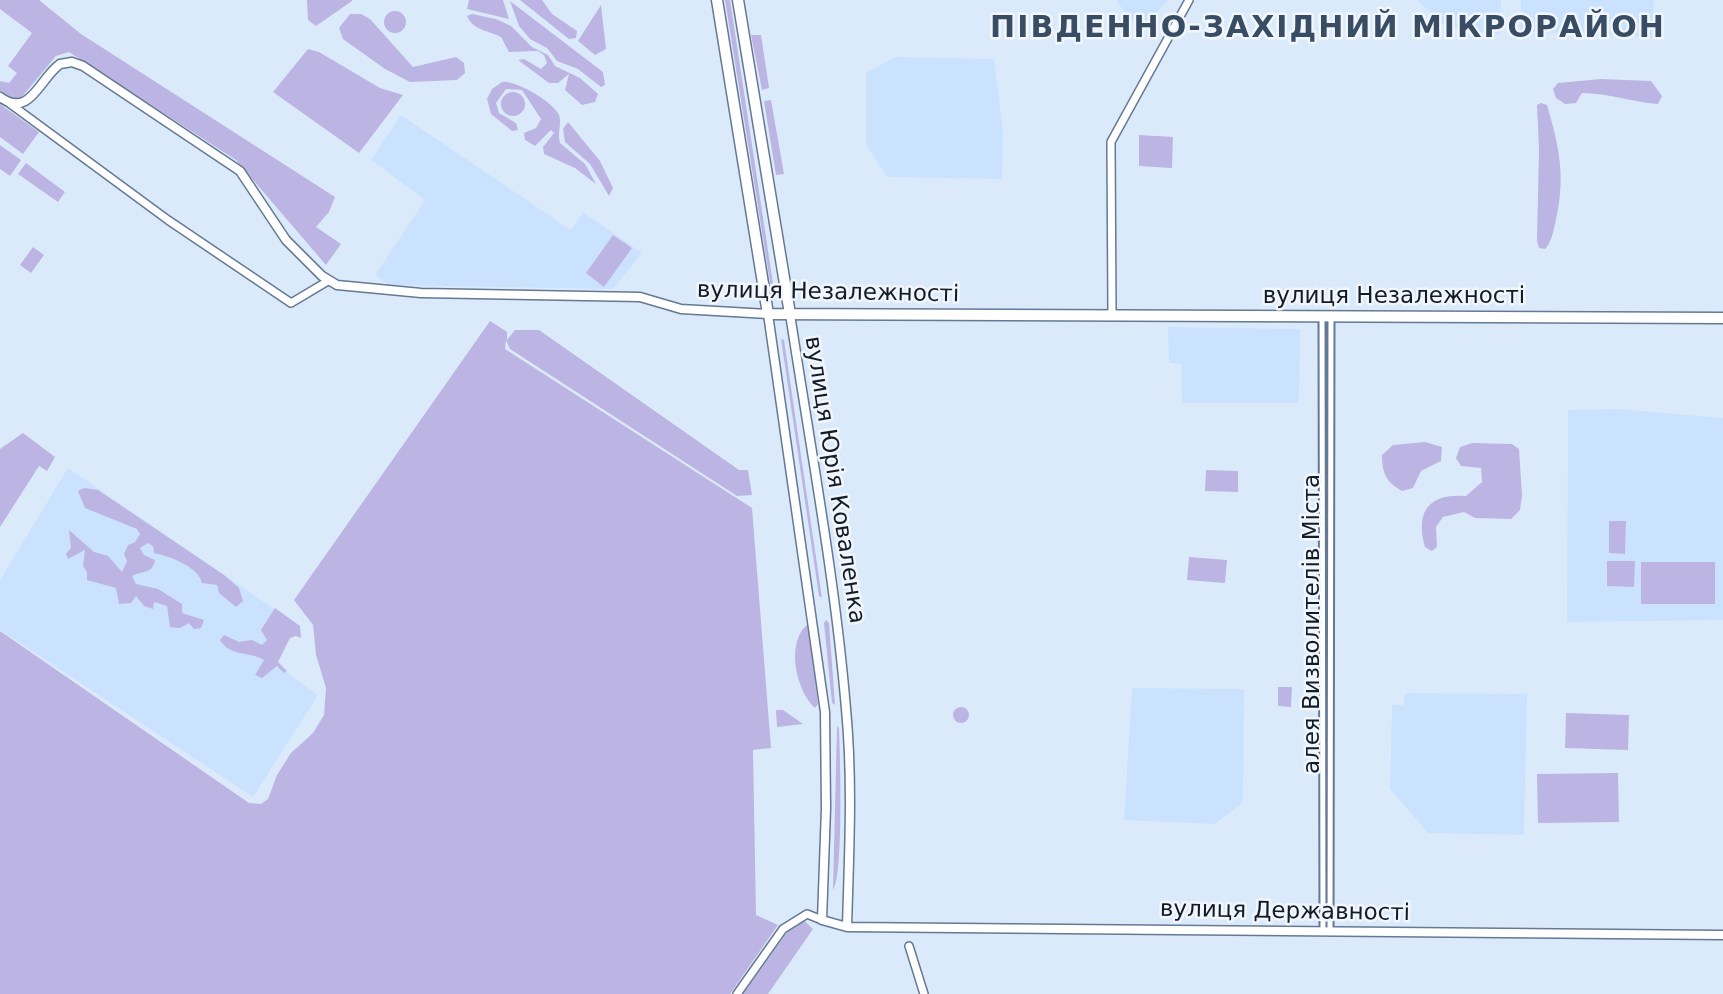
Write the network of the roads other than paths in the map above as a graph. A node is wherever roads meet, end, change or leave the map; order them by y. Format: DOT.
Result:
graph roads {
  1 [pos="718,0"];
  2 [pos="738,0"];
  3 [pos="1189,0"];
  4 [pos="0,97"];
  5 [pos="9,103"];
  6 [pos="328,281"];
  7 [pos="768,314"];
  8 [pos="790,314"];
  9 [pos="1112,315"];
  10 [pos="1327,316"];
  11 [pos="1723,318"];
  12 [pos="822,920"];
  13 [pos="847,927"];
  14 [pos="1326,932"];
  15 [pos="1723,935"];
  16 [pos="909,946"];
  17 [pos="737,994"];
  18 [pos="924,994"];
  1 -- 7 [label="main road, вулиця Юрія Коваленка"];
  2 -- 8 [label="main road, вулиця Юрія Коваленка"];
  3 -- 9 [label="street"];
  4 -- 5 [label="street"];
  5 -- 6 [label="street"];
  5 -- 6 [label="street"];
  6 -- 7 [label="street, вулиця Незалежності"];
  7 -- 8 [label="main road, вулиця Незалежності"];
  7 -- 12 [label="street, вулиця Юрія Коваленка"];
  8 -- 9 [label="main road, вулиця Незалежності"];
  8 -- 13 [label="street, вулиця Юрія Коваленка"];
  9 -- 10 [label="main road, вулиця Незалежності"];
  10 -- 11 [label="main road, вулиця Незалежності"];
  10 -- 14 [label="street, алея Визволителів Міста"];
  12 -- 13 [label="street, вулиця Державності"];
  12 -- 17 [label="street"];
  13 -- 14 [label="street, вулиця Державності"];
  14 -- 15 [label="street, вулиця Державності"];
  16 -- 18 [label="street"];
}
